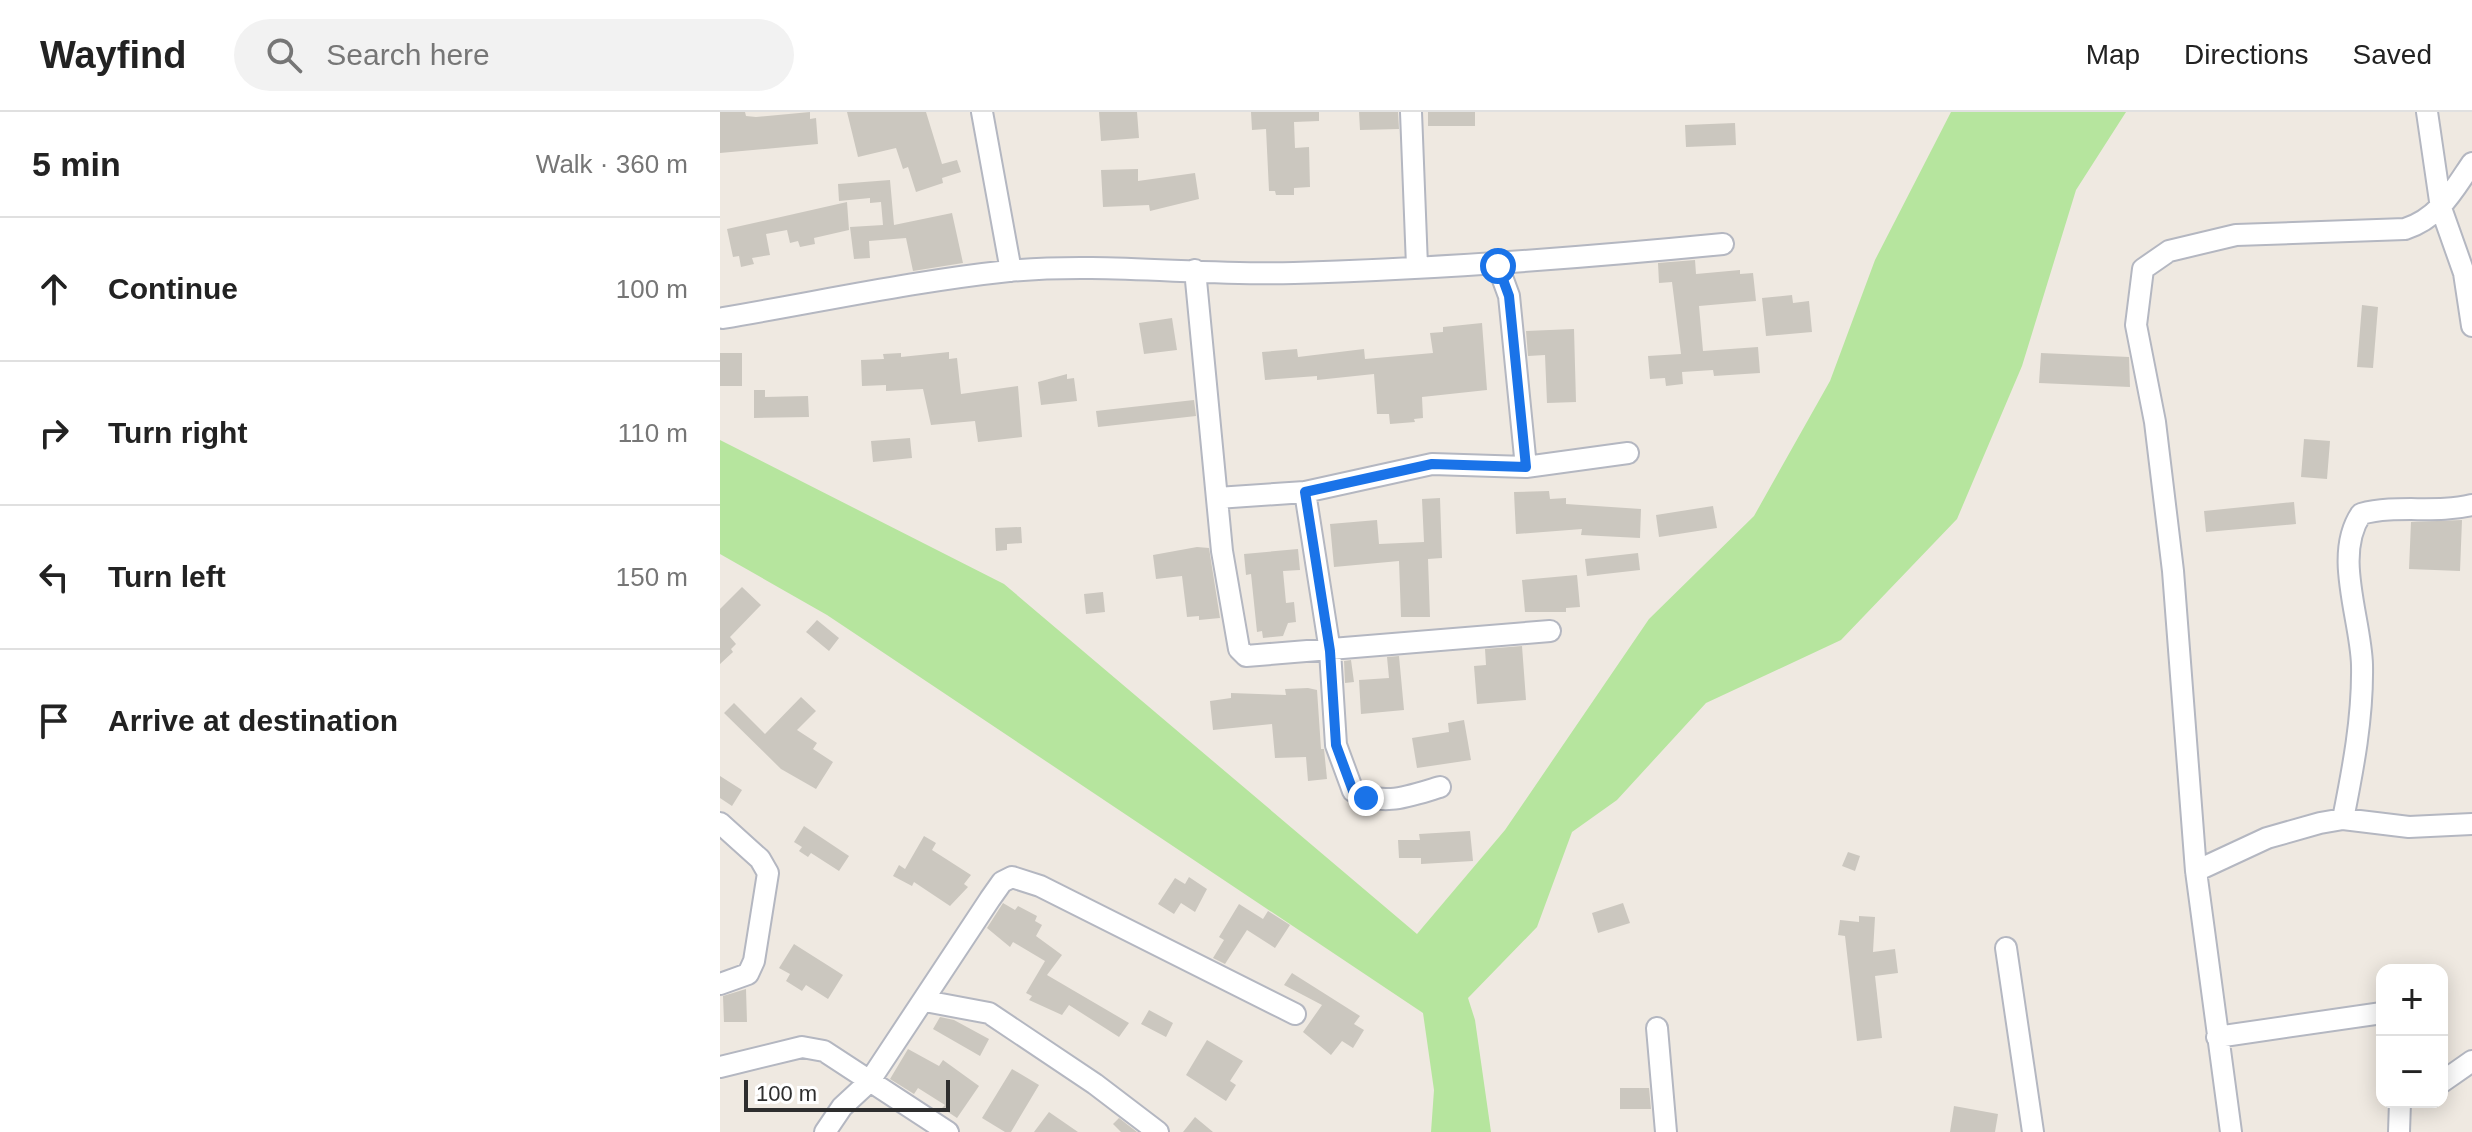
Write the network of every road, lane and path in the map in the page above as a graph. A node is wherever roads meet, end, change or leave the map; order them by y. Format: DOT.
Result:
graph roads {
  1 [pos="982,112"];
  2 [pos="1411,112"];
  3 [pos="2427,112"];
  4 [pos="2472,163"];
  5 [pos="2441,208"];
  6 [pos="1723,244"];
  7 [pos="1417,266"];
  8 [pos="1498,266"];
  9 [pos="1195,270"];
  10 [pos="1011,271"];
  11 [pos="723,318"];
  12 [pos="2472,326"];
  13 [pos="1628,453"];
  14 [pos="1526,467"];
  15 [pos="1305,492"];
  16 [pos="1217,498"];
  17 [pos="2472,505"];
  18 [pos="1550,631"];
  19 [pos="1330,651"];
  20 [pos="1440,787"];
  21 [pos="2343,819"];
  22 [pos="720,823"];
  23 [pos="2472,824"];
  24 [pos="2196,871"];
  25 [pos="2006,948"];
  26 [pos="720,984"];
  27 [pos="925,1001"];
  28 [pos="1295,1014"];
  29 [pos="2376,1014"];
  30 [pos="1657,1028"];
  31 [pos="2217,1037"];
  32 [pos="2472,1061"];
  33 [pos="720,1067"];
  34 [pos="2448,1078"];
  35 [pos="869,1082"];
  36 [pos="2400,1108"];
  37 [pos="825,1132"];
  38 [pos="948,1132"];
  39 [pos="1158,1132"];
  40 [pos="1666,1132"];
  41 [pos="2033,1132"];
  42 [pos="2231,1132"];
  43 [pos="2399,1132"];
  1 -- 10 [label="street"];
  2 -- 7 [label="street"];
  3 -- 5 [label="street"];
  4 -- 5 [label="street"];
  5 -- 12 [label="street"];
  5 -- 24 [label="street"];
  6 -- 8 [label="street"];
  7 -- 8 [label="street"];
  7 -- 9 [label="street"];
  8 -- 14 [label="street"];
  9 -- 10 [label="street"];
  9 -- 16 [label="street"];
  10 -- 11 [label="street"];
  13 -- 14 [label="street"];
  14 -- 15 [label="street"];
  15 -- 16 [label="street"];
  15 -- 19 [label="street"];
  16 -- 19 [label="street"];
  17 -- 21 [label="street"];
  18 -- 19 [label="street"];
  19 -- 20 [label="street"];
  21 -- 23 [label="street"];
  21 -- 24 [label="street"];
  22 -- 26 [label="street"];
  24 -- 31 [label="street"];
  25 -- 41 [label="street"];
  27 -- 28 [label="street"];
  27 -- 35 [label="street"];
  27 -- 39 [label="street"];
  29 -- 31 [label="street"];
  30 -- 40 [label="street"];
  31 -- 42 [label="street"];
  32 -- 34 [label="street"];
  33 -- 35 [label="street"];
  35 -- 37 [label="street"];
  35 -- 38 [label="street"];
  36 -- 43 [label="street"];
}
